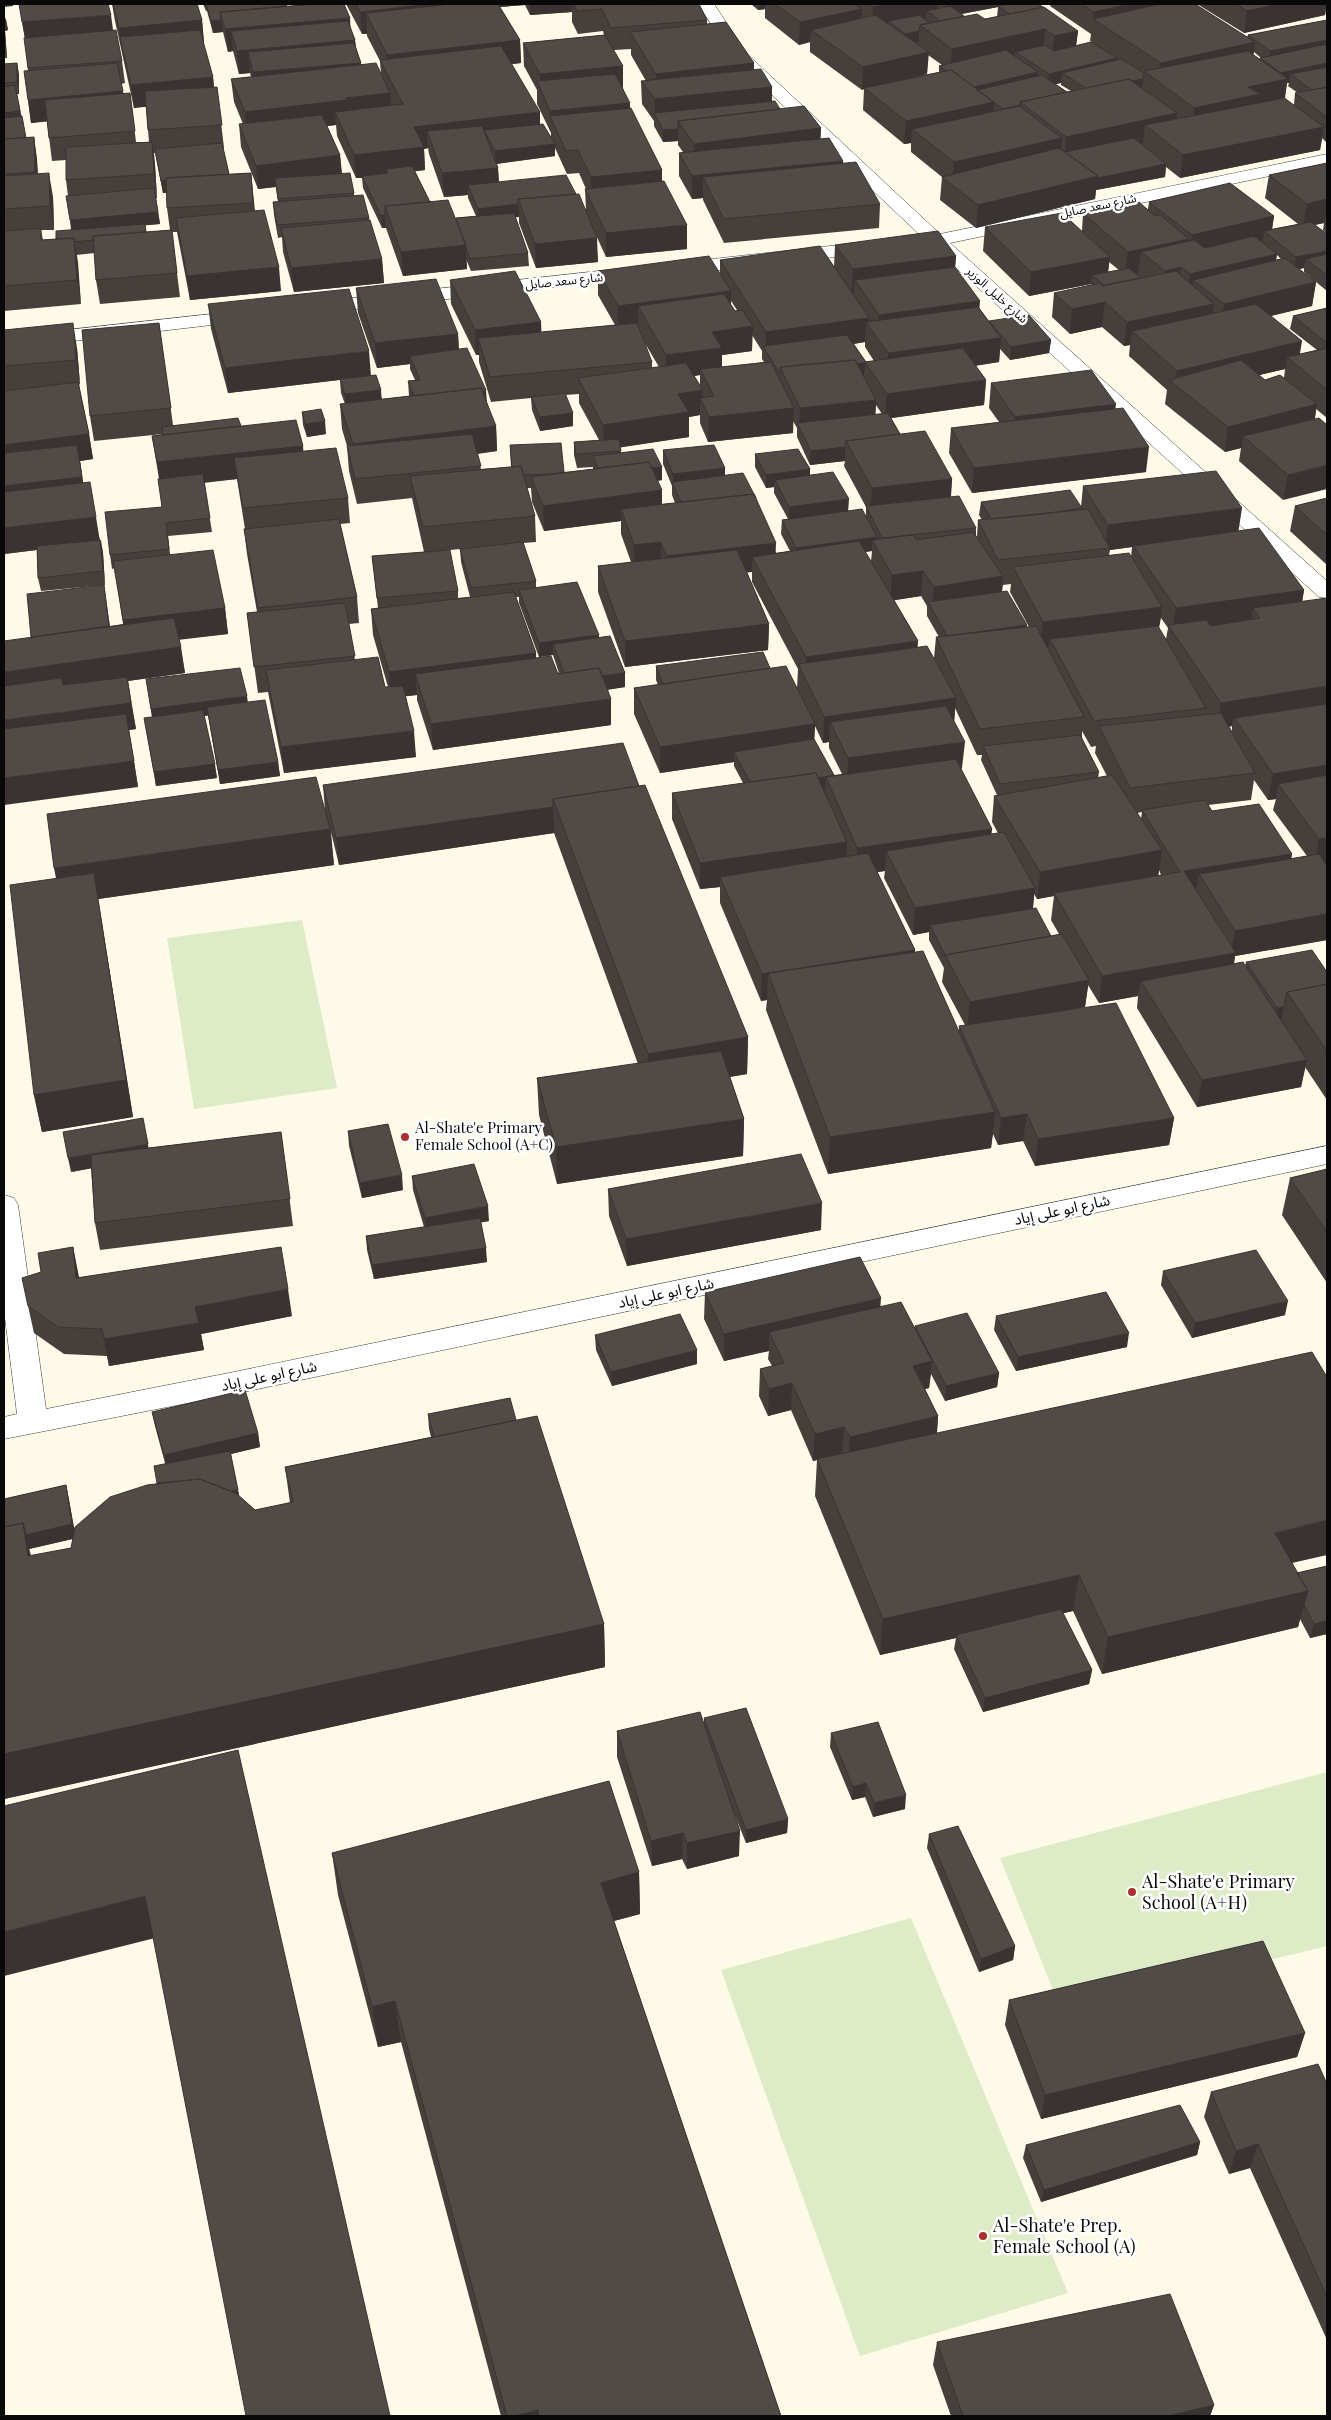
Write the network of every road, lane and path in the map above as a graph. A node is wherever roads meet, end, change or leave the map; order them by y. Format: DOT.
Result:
graph roads {
  1 [pos="706,4"];
  2 [pos="1327,160"];
  3 [pos="936,240"];
  4 [pos="301,310"];
  5 [pos="262,314"];
  6 [pos="4,343"];
  7 [pos="1327,592"];
  8 [pos="1327,1155"];
  9 [pos="4,1205"];
  10 [pos="34,1422"];
  11 [pos="4,1428"];
  1 -- 3 [label="street, شارع خليل الوزير"];
  2 -- 3 [label="street, شارع سعد صايل"];
  3 -- 4 [label="street, شارع سعد صايل"];
  3 -- 7 [label="street, شارع خليل الوزير"];
  5 -- 6 [label="street"];
  8 -- 10 [label="street, شارع ابو على إياد"];
  9 -- 10 [label="street"];
  10 -- 11 [label="street, شارع ابو على إياد"];
}
